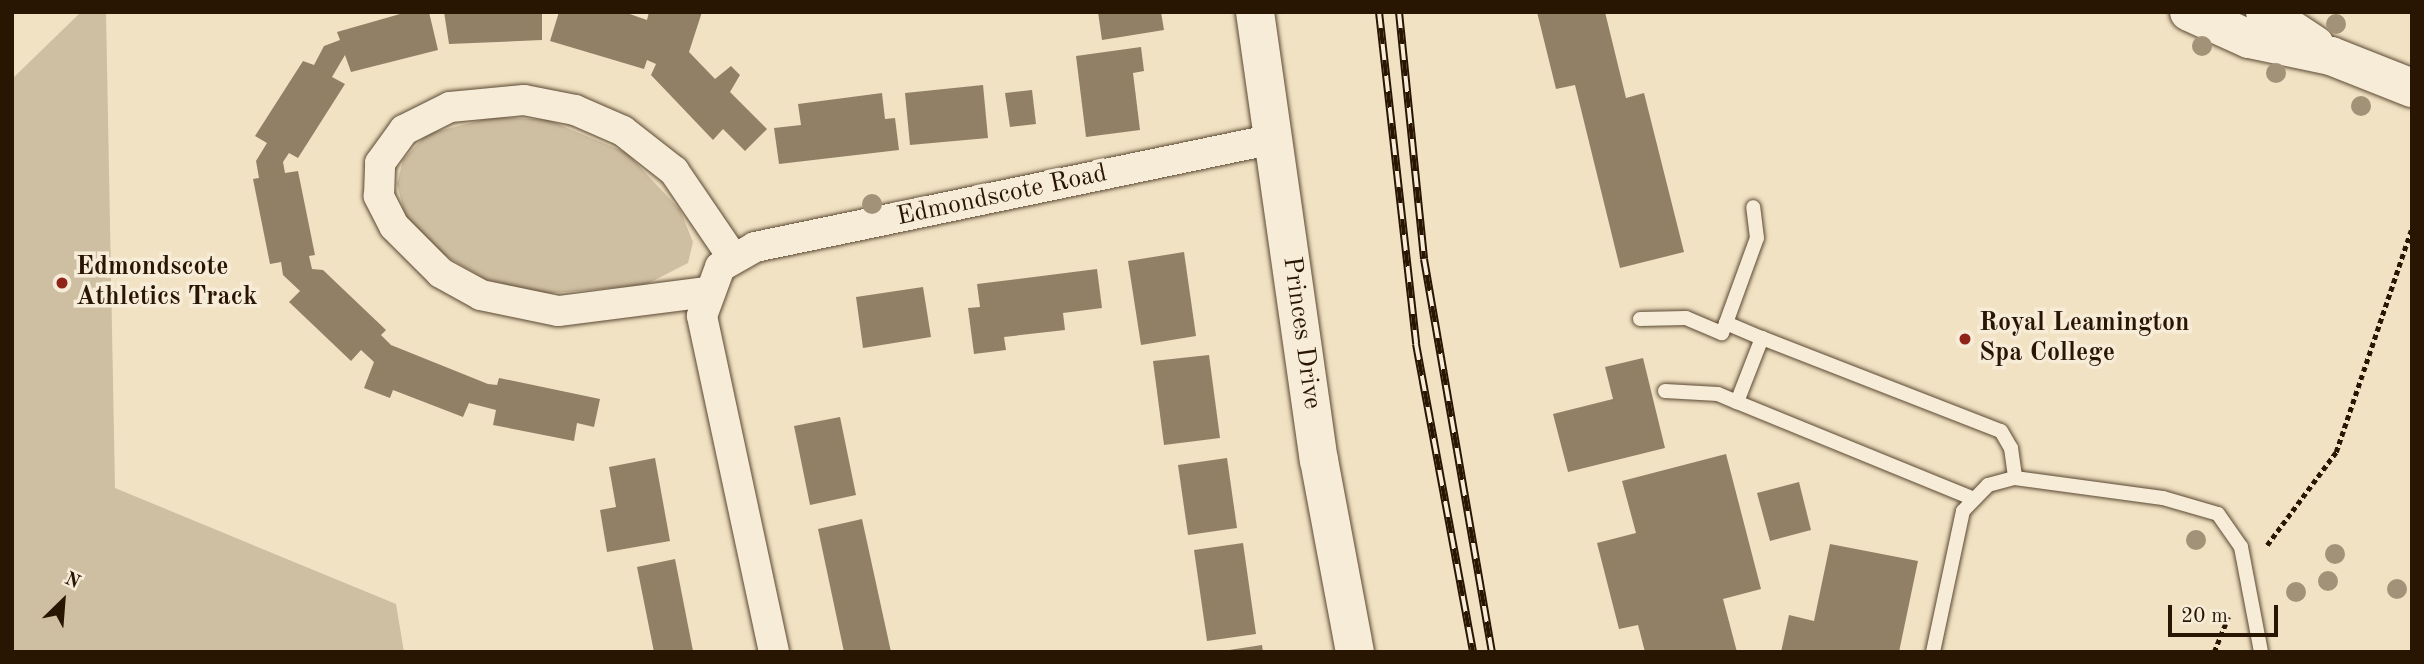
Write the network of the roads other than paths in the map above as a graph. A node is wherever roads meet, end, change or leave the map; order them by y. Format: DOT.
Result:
graph roads {
  1 [pos="1255,12"];
  2 [pos="2189,12"];
  3 [pos="2265,12"];
  4 [pos="2331,56"];
  5 [pos="2412,89"];
  6 [pos="1274,139"];
  7 [pos="1753,207"];
  8 [pos="731,256"];
  9 [pos="707,292"];
  10 [pos="1640,320"];
  11 [pos="1726,323"];
  12 [pos="1762,338"];
  13 [pos="1665,391"];
  14 [pos="1737,402"];
  15 [pos="2015,478"];
  16 [pos="1972,498"];
  17 [pos="774,652"];
  18 [pos="1355,652"];
  19 [pos="1933,652"];
  20 [pos="2261,652"];
  1 -- 6 [label="street, Princes Drive"];
  2 -- 4 [label="street"];
  3 -- 4 [label="street"];
  4 -- 5 [label="street"];
  6 -- 8 [label="street, Edmondscote Road"];
  6 -- 18 [label="street, Princes Drive"];
  7 -- 11 [label="lane"];
  8 -- 9 [label="street"];
  8 -- 9 [label="street"];
  9 -- 17 [label="street"];
  10 -- 11 [label="lane"];
  11 -- 12 [label="lane"];
  12 -- 14 [label="lane"];
  12 -- 15 [label="lane"];
  13 -- 14 [label="lane"];
  14 -- 16 [label="lane"];
  15 -- 16 [label="lane"];
  15 -- 20 [label="lane"];
  16 -- 19 [label="lane"];
}
